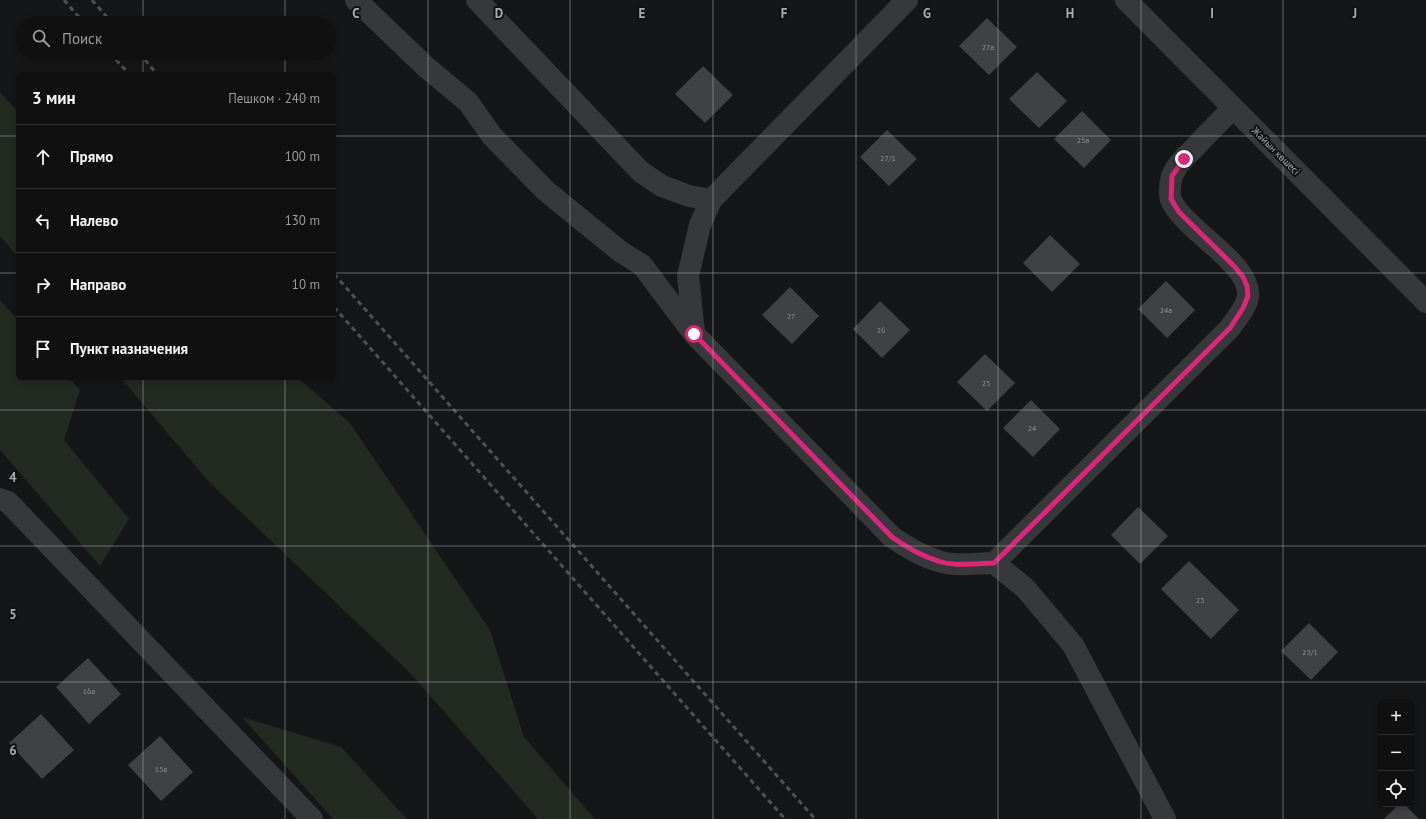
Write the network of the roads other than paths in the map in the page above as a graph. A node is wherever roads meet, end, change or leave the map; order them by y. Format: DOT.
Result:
graph roads {
  1 [pos="356,0"];
  2 [pos="477,0"];
  3 [pos="908,0"];
  4 [pos="1126,0"];
  5 [pos="1233,108"];
  6 [pos="711,200"];
  7 [pos="1426,302"];
  8 [pos="694,334"];
  9 [pos="0,499"];
  10 [pos="994,563"];
  11 [pos="312,819"];
  12 [pos="1165,819"];
  1 -- 8 [label="street"];
  2 -- 6 [label="street"];
  3 -- 6 [label="street"];
  4 -- 5 [label="street, Жайын көшесі"];
  5 -- 7 [label="street, Жайын көшесі"];
  5 -- 10 [label="street"];
  6 -- 8 [label="street"];
  8 -- 10 [label="street"];
  9 -- 11 [label="street"];
  10 -- 12 [label="street"];
}
